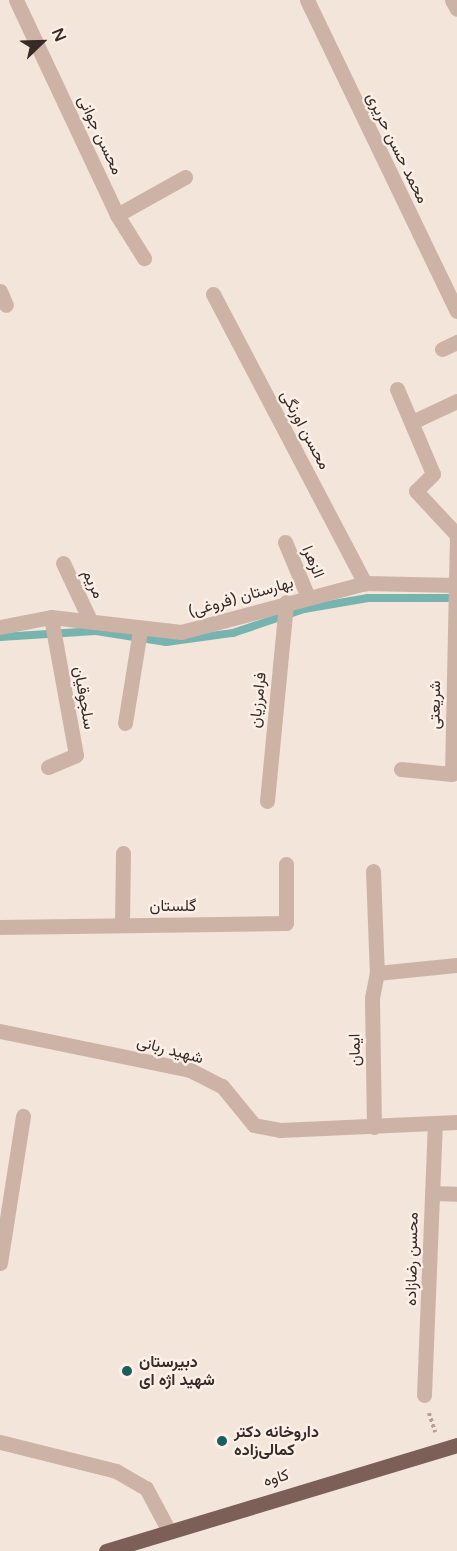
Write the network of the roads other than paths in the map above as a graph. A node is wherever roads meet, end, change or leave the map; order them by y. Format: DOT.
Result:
graph roads {
  1 [pos="16,0"];
  2 [pos="307,0"];
  3 [pos="453,0"];
  4 [pos="457,9"];
  5 [pos="185,177"];
  6 [pos="117,215"];
  7 [pos="144,258"];
  8 [pos="213,294"];
  9 [pos="457,311"];
  10 [pos="457,342"];
  11 [pos="442,349"];
  12 [pos="397,389"];
  13 [pos="457,401"];
  14 [pos="412,422"];
  15 [pos="457,534"];
  16 [pos="285,542"];
  17 [pos="63,563"];
  18 [pos="365,583"];
  19 [pos="455,585"];
  20 [pos="309,597"];
  21 [pos="286,604"];
  22 [pos="51,619"];
  23 [pos="90,620"];
  24 [pos="0,627"];
  25 [pos="140,631"];
  26 [pos="125,723"];
  27 [pos="48,767"];
  28 [pos="401,769"];
  29 [pos="267,801"];
  30 [pos="123,853"];
  31 [pos="286,864"];
  32 [pos="373,871"];
  33 [pos="122,924"];
  34 [pos="0,927"];
  35 [pos="457,965"];
  36 [pos="377,973"];
  37 [pos="0,1031"];
  38 [pos="23,1116"];
  39 [pos="457,1122"];
  40 [pos="435,1123"];
  41 [pos="374,1127"];
  42 [pos="432,1193"];
  43 [pos="457,1194"];
  44 [pos="0,1263"];
  45 [pos="424,1395"];
  46 [pos="0,1442"];
  47 [pos="457,1445"];
  48 [pos="169,1531"];
  49 [pos="140,1545"];
  50 [pos="106,1551"];
  1 -- 6 [label="street, محسن جوانی"];
  2 -- 9 [label="street, محمد حسن حریری"];
  3 -- 4 [label="street"];
  5 -- 6 [label="street"];
  6 -- 7 [label="street, محسن جوانی"];
  8 -- 18 [label="street, محسن اورنگی"];
  10 -- 11 [label="street"];
  12 -- 14 [label="street"];
  13 -- 14 [label="street"];
  14 -- 15 [label="street"];
  15 -- 19 [label="street, شریعتی"];
  16 -- 20 [label="street, الزهرا"];
  17 -- 23 [label="street, مریم"];
  18 -- 19 [label="street, بهارستان (فروغی)"];
  18 -- 20 [label="street, بهارستان (فروغی)"];
  19 -- 28 [label="street, شریعتی"];
  20 -- 21 [label="street, بهارستان (فروغی)"];
  21 -- 25 [label="street, بهارستان (فروغی)"];
  21 -- 29 [label="street, فرامرزیان"];
  22 -- 23 [label="street, بهارستان (فروغی)"];
  22 -- 24 [label="street, بهارستان (فروغی)"];
  22 -- 27 [label="street, سلجوقیان"];
  23 -- 25 [label="street, بهارستان (فروغی)"];
  25 -- 26 [label="street"];
  30 -- 33 [label="street"];
  31 -- 33 [label="street, گلستان"];
  32 -- 36 [label="street, ایمان"];
  33 -- 34 [label="street, گلستان"];
  35 -- 36 [label="street"];
  36 -- 41 [label="street, ایمان"];
  37 -- 41 [label="street, شهید ربانی"];
  38 -- 44 [label="street"];
  39 -- 40 [label="street, شهید ربانی"];
  40 -- 41 [label="street, شهید ربانی"];
  40 -- 42 [label="street, محسن رضازاده"];
  42 -- 43 [label="street"];
  42 -- 45 [label="street, محسن رضازاده"];
  46 -- 48 [label="street"];
  47 -- 48 [label="main road, کاوه"];
  48 -- 49 [label="main road, کاوه"];
  49 -- 50 [label="main road, کاوه"];
}
